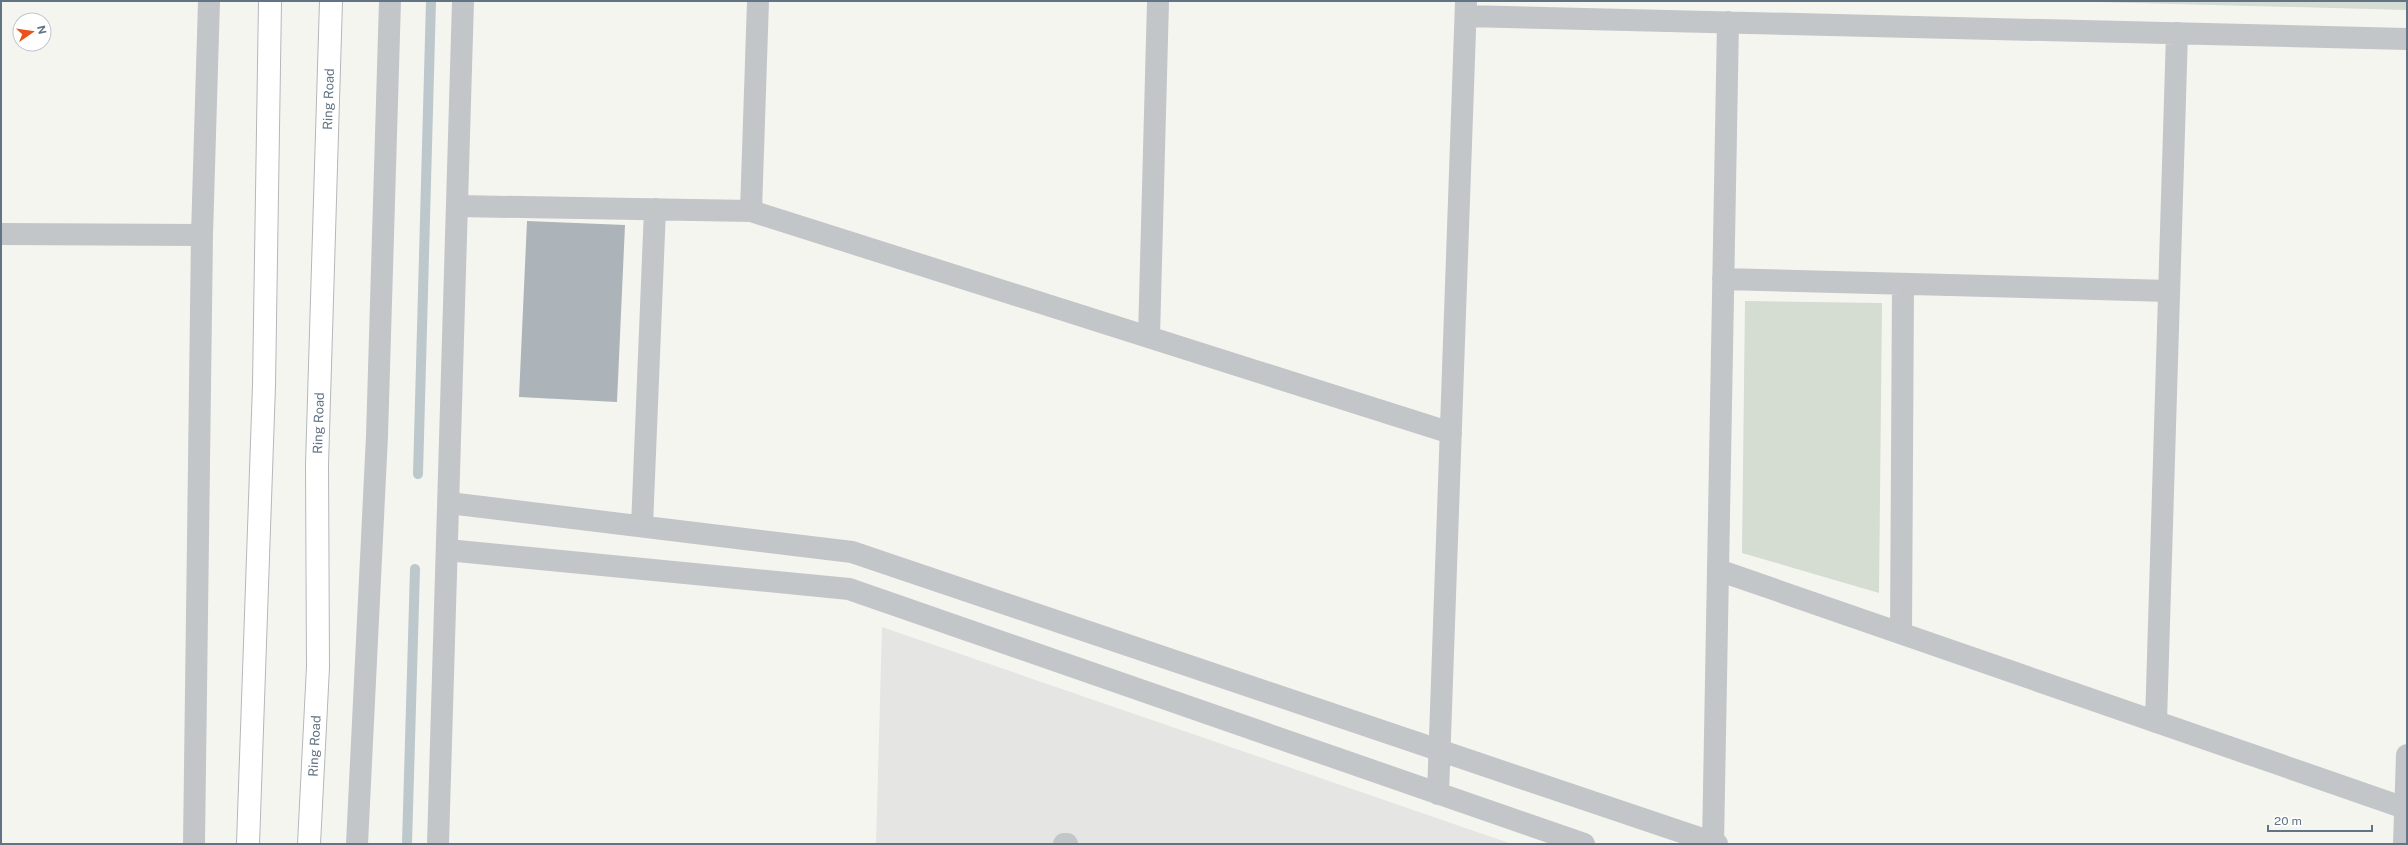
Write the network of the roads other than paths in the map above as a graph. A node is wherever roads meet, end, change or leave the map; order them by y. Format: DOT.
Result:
graph roads {
  1 [pos="209,1"];
  2 [pos="270,1"];
  3 [pos="331,1"];
  4 [pos="390,1"];
  5 [pos="464,1"];
  6 [pos="758,1"];
  7 [pos="1158,1"];
  8 [pos="1466,9"];
  9 [pos="1728,22"];
  10 [pos="2176,33"];
  11 [pos="2407,39"];
  12 [pos="458,206"];
  13 [pos="655,209"];
  14 [pos="751,211"];
  15 [pos="1,234"];
  16 [pos="202,235"];
  17 [pos="1723,280"];
  18 [pos="1903,284"];
  19 [pos="2169,291"];
  20 [pos="1149,337"];
  21 [pos="1451,433"];
  22 [pos="448,503"];
  23 [pos="642,526"];
  24 [pos="447,550"];
  25 [pos="1718,570"];
  26 [pos="1901,633"];
  27 [pos="2156,722"];
  28 [pos="1440,750"];
  29 [pos="2407,755"];
  30 [pos="1438,794"];
  31 [pos="2405,808"];
  32 [pos="194,844"];
  33 [pos="248,844"];
  34 [pos="309,844"];
  35 [pos="357,844"];
  36 [pos="438,844"];
  37 [pos="1584,844"];
  38 [pos="1714,844"];
  39 [pos="2404,844"];
  1 -- 16 [label="street"];
  2 -- 33 [label="highway"];
  3 -- 34 [label="highway, Ring Road"];
  4 -- 35 [label="street"];
  5 -- 12 [label="street"];
  6 -- 14 [label="street"];
  7 -- 20 [label="street"];
  8 -- 9 [label="street"];
  8 -- 21 [label="street"];
  9 -- 10 [label="street"];
  9 -- 17 [label="street"];
  10 -- 11 [label="street"];
  10 -- 19 [label="street"];
  12 -- 13 [label="street"];
  12 -- 22 [label="street"];
  13 -- 14 [label="street"];
  13 -- 23 [label="street"];
  14 -- 20 [label="street"];
  15 -- 16 [label="street"];
  16 -- 32 [label="street"];
  17 -- 18 [label="street"];
  17 -- 25 [label="street"];
  18 -- 19 [label="street"];
  18 -- 26 [label="street"];
  19 -- 27 [label="street"];
  20 -- 21 [label="street"];
  21 -- 28 [label="street"];
  22 -- 23 [label="street"];
  22 -- 24 [label="street"];
  23 -- 28 [label="street"];
  24 -- 30 [label="street"];
  24 -- 36 [label="street"];
  25 -- 26 [label="street"];
  25 -- 38 [label="street"];
  26 -- 27 [label="street"];
  27 -- 31 [label="street"];
  28 -- 30 [label="street"];
  28 -- 38 [label="street"];
  29 -- 31 [label="street"];
  30 -- 37 [label="street"];
  31 -- 39 [label="street"];
}
